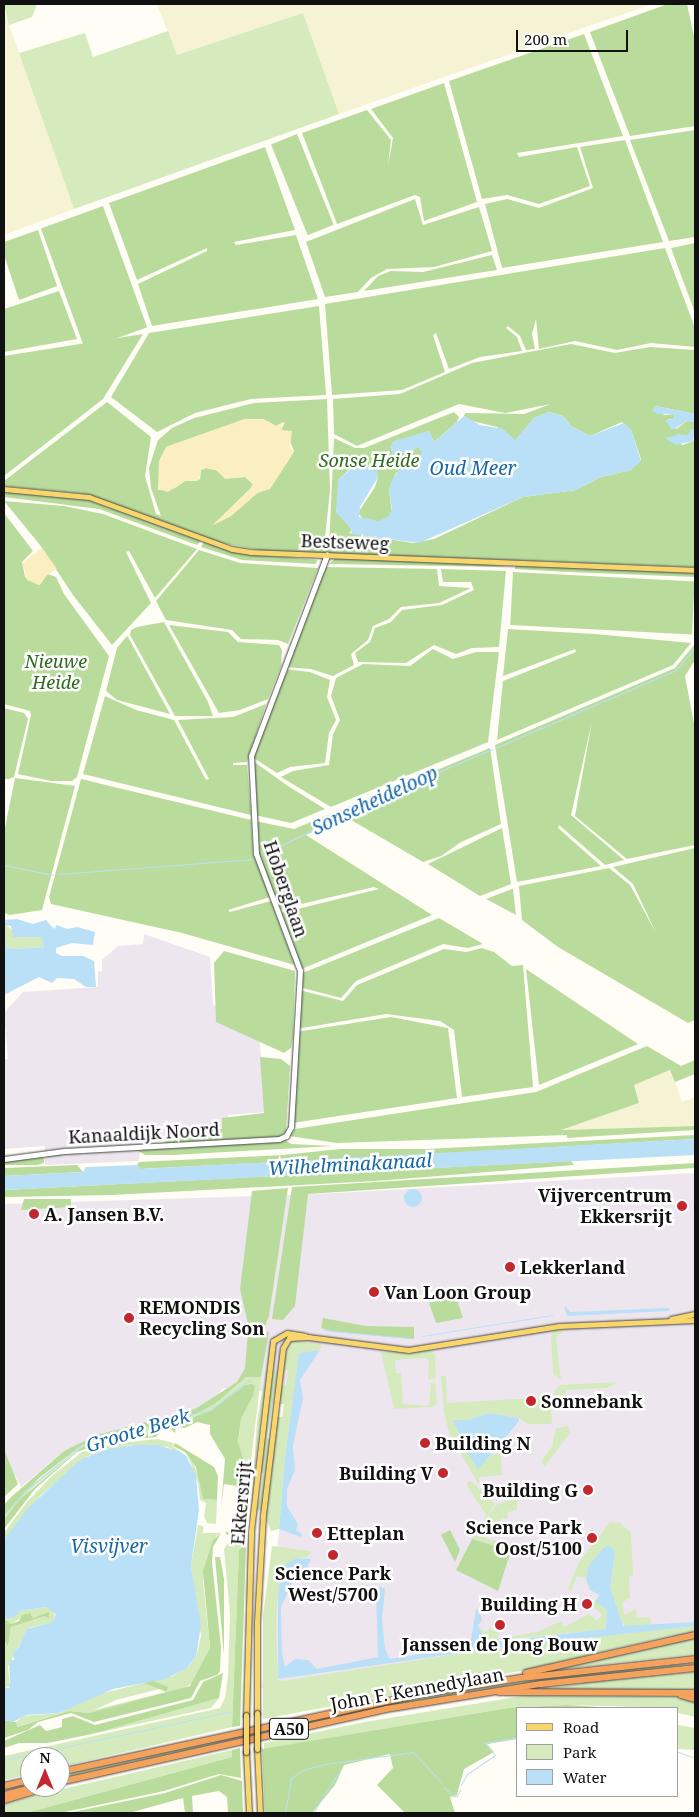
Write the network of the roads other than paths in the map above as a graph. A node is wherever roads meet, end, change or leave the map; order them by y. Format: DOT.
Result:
graph roads {
  1 [pos="4,489"];
  2 [pos="327,555"];
  3 [pos="695,570"];
  4 [pos="286,1136"];
  5 [pos="4,1160"];
  6 [pos="695,1314"];
  7 [pos="669,1320"];
  8 [pos="695,1320"];
  9 [pos="308,1337"];
  10 [pos="695,1634"];
  11 [pos="695,1659"];
  12 [pos="695,1668"];
  13 [pos="488,1682"];
  14 [pos="494,1690"];
  15 [pos="695,1692"];
  16 [pos="670,1694"];
  17 [pos="695,1699"];
  18 [pos="70,1770"];
  19 [pos="70,1779"];
  20 [pos="20,1782"];
  21 [pos="4,1786"];
  22 [pos="20,1791"];
  23 [pos="4,1795"];
  24 [pos="20,1795"];
  25 [pos="4,1800"];
  26 [pos="249,1813"];
  27 [pos="260,1813"];
  1 -- 2 [label="main road, Bestseweg"];
  2 -- 3 [label="main road, Bestseweg"];
  2 -- 4 [label="street, Hoberglaan"];
  4 -- 5 [label="street, Kanaaldijk Noord"];
  6 -- 7 [label="main road, Ekkersrijt"];
  7 -- 8 [label="main road, Ekkersrijt"];
  7 -- 9 [label="main road, Ekkersrijt"];
  9 -- 26 [label="main road, Ekkersrijt, bridge"];
  9 -- 27 [label="main road, Ekkersrijt, bridge"];
  10 -- 13 [label="highway, A50"];
  11 -- 13 [label="highway, John F. Kennedylaan / A50"];
  12 -- 14 [label="highway, John F. Kennedylaan / A50"];
  13 -- 18 [label="highway, John F. Kennedylaan / A50"];
  14 -- 16 [label="highway, A50"];
  14 -- 19 [label="highway, John F. Kennedylaan / A50"];
  15 -- 16 [label="highway, A50"];
  16 -- 17 [label="highway, A50"];
  20 -- 21 [label="highway"];
  22 -- 23 [label="highway"];
  24 -- 25 [label="highway"];
}
